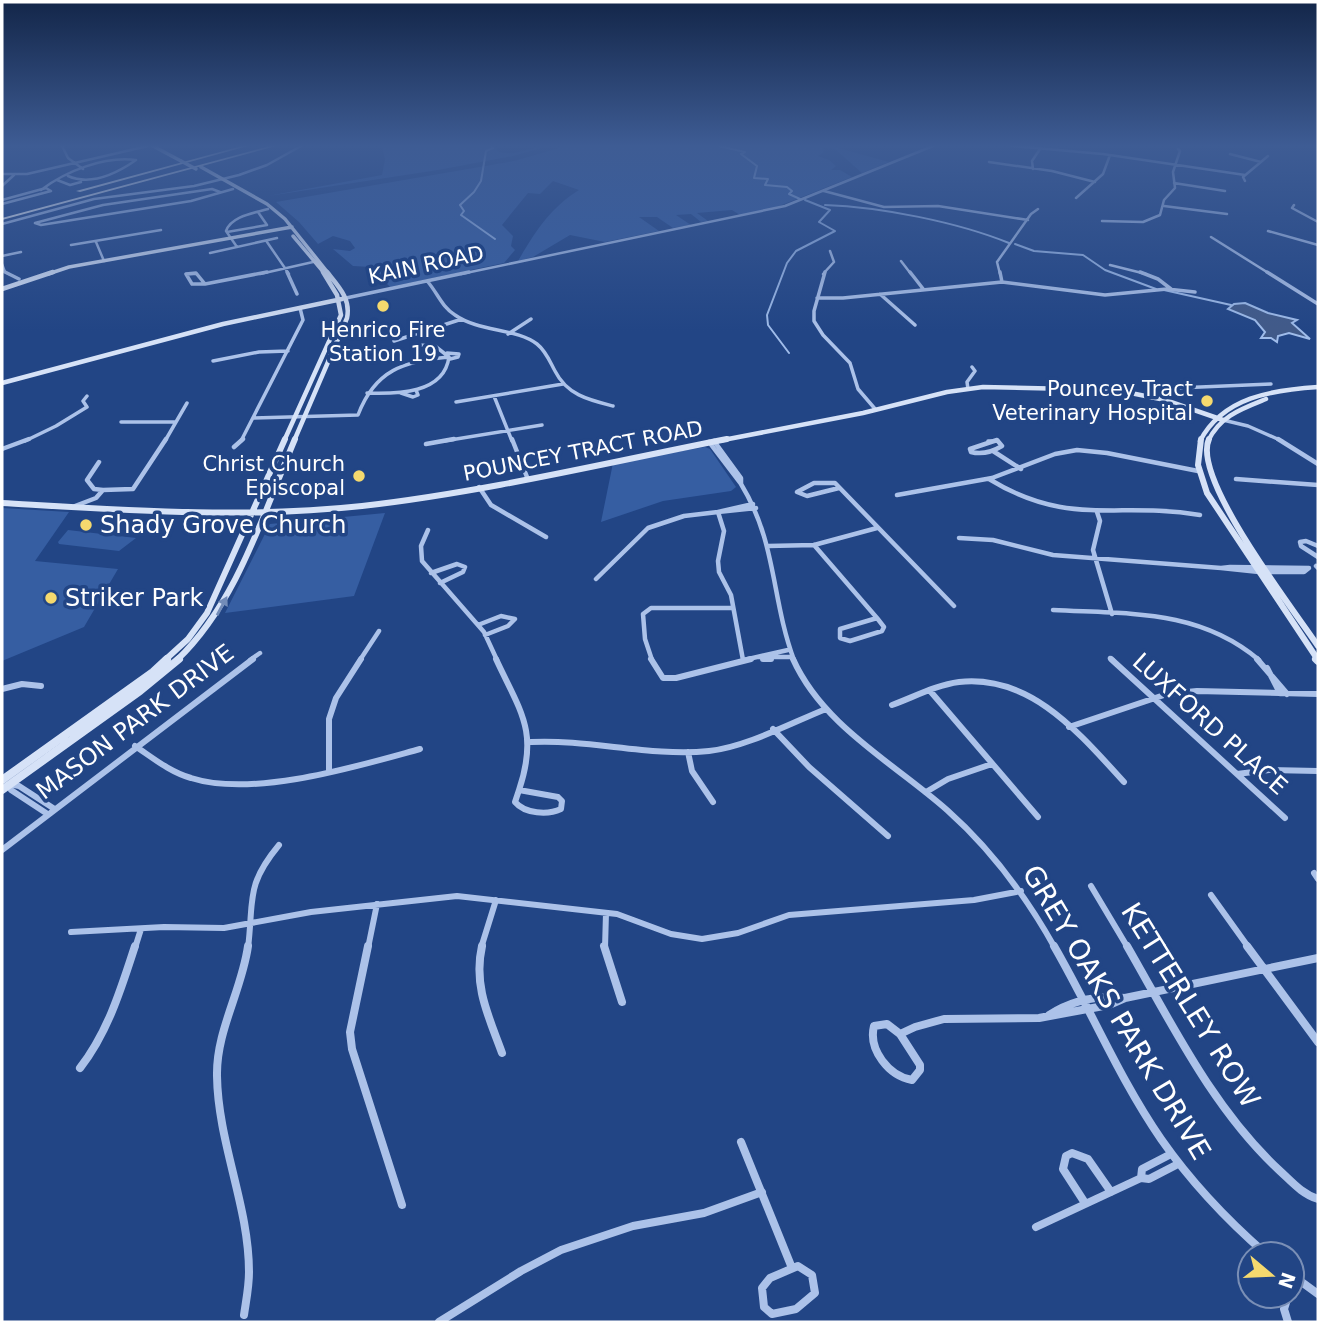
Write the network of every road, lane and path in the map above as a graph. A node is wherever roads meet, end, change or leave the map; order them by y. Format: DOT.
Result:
graph roads {
  1 [pos="50,208"];
  2 [pos="60,208"];
  3 [pos="92,208"];
  4 [pos="141,208"];
  5 [pos="272,208"];
  6 [pos="776,208"];
  7 [pos="948,208"];
  8 [pos="1164,208"];
  9 [pos="1178,208"];
  10 [pos="1292,208"];
  11 [pos="268,209"];
  12 [pos="1038,209"];
  13 [pos="258,212"];
  14 [pos="1227,214"];
  15 [pos="1028,220"];
  16 [pos="2,221"];
  17 [pos="1102,221"];
  18 [pos="1318,222"];
  19 [pos="289,226"];
  20 [pos="161,230"];
  21 [pos="1268,231"];
  22 [pos="229,235"];
  23 [pos="1211,237"];
  24 [pos="277,238"];
  25 [pos="96,242"];
  26 [pos="267,242"];
  27 [pos="71,244"];
  28 [pos="1318,244"];
  29 [pos="237,247"];
  30 [pos="830,251"];
  31 [pos="21,252"];
  32 [pos="210,253"];
  33 [pos="2,256"];
  34 [pos="104,260"];
  35 [pos="313,261"];
  36 [pos="901,261"];
  37 [pos="2,264"];
  38 [pos="1110,265"];
  39 [pos="284,267"];
  40 [pos="3,272"];
  41 [pos="19,279"];
  42 [pos="428,281"];
  43 [pos="1002,282"];
  44 [pos="205,284"];
  45 [pos="2,287"];
  46 [pos="1171,289"];
  47 [pos="924,290"];
  48 [pos="1195,292"];
  49 [pos="297,294"];
  50 [pos="880,294"];
  51 [pos="817,298"];
  52 [pos="343,299"];
  53 [pos="1318,304"];
  54 [pos="300,308"];
  55 [pos="462,319"];
  56 [pos="531,319"];
  57 [pos="915,325"];
  58 [pos="508,334"];
  59 [pos="394,341"];
  60 [pos="419,345"];
  61 [pos="288,351"];
  62 [pos="449,356"];
  63 [pos="213,361"];
  64 [pos="972,367"];
  65 [pos="2,383"];
  66 [pos="563,384"];
  67 [pos="1271,384"];
  68 [pos="968,389"];
  69 [pos="1318,389"];
  70 [pos="367,393"];
  71 [pos="87,396"];
  72 [pos="494,396"];
  73 [pos="1165,400"];
  74 [pos="456,402"];
  75 [pos="187,403"];
  76 [pos="613,406"];
  77 [pos="876,410"];
  78 [pos="305,416"];
  79 [pos="296,417"];
  80 [pos="254,418"];
  81 [pos="1219,418"];
  82 [pos="121,422"];
  83 [pos="176,422"];
  84 [pos="542,425"];
  85 [pos="509,430"];
  86 [pos="711,442"];
  87 [pos="426,444"];
  88 [pos="234,447"];
  89 [pos="2,449"];
  90 [pos="993,451"];
  91 [pos="99,461"];
  92 [pos="1318,464"];
  93 [pos="1021,469"];
  94 [pos="1198,471"];
  95 [pos="527,477"];
  96 [pos="989,479"];
  97 [pos="1236,479"];
  98 [pos="741,484"];
  99 [pos="1318,485"];
  100 [pos="480,487"];
  101 [pos="839,488"];
  102 [pos="133,489"];
  103 [pos="103,490"];
  104 [pos="897,495"];
  105 [pos="128,497"];
  106 [pos="96,498"];
  107 [pos="2,503"];
  108 [pos="755,506"];
  109 [pos="72,508"];
  110 [pos="98,509"];
  111 [pos="718,512"];
  112 [pos="1097,512"];
  113 [pos="253,513"];
  114 [pos="264,513"];
  115 [pos="1200,515"];
  116 [pos="877,528"];
  117 [pos="428,530"];
  118 [pos="545,537"];
  119 [pos="959,538"];
  120 [pos="814,545"];
  121 [pos="768,546"];
  122 [pos="1318,546"];
  123 [pos="1318,556"];
  124 [pos="1096,559"];
  125 [pos="1317,566"];
  126 [pos="1262,570"];
  127 [pos="431,573"];
  128 [pos="596,579"];
  129 [pos="440,583"];
  130 [pos="954,606"];
  131 [pos="733,608"];
  132 [pos="1053,610"];
  133 [pos="1112,614"];
  134 [pos="877,618"];
  135 [pos="478,625"];
  136 [pos="379,631"];
  137 [pos="485,635"];
  138 [pos="1318,646"];
  139 [pos="260,653"];
  140 [pos="790,653"];
  141 [pos="1110,658"];
  142 [pos="743,660"];
  143 [pos="1318,661"];
  144 [pos="41,686"];
  145 [pos="2,689"];
  146 [pos="931,692"];
  147 [pos="1283,693"];
  148 [pos="1318,694"];
  149 [pos="1153,698"];
  150 [pos="892,705"];
  151 [pos="825,709"];
  152 [pos="1069,727"];
  153 [pos="773,729"];
  154 [pos="531,742"];
  155 [pos="135,746"];
  156 [pos="419,749"];
  157 [pos="688,752"];
  158 [pos="992,764"];
  159 [pos="329,770"];
  160 [pos="1318,771"];
  161 [pos="1237,774"];
  162 [pos="4,781"];
  163 [pos="1124,782"];
  164 [pos="2,789"];
  165 [pos="519,790"];
  166 [pos="926,792"];
  167 [pos="713,802"];
  168 [pos="53,808"];
  169 [pos="46,813"];
  170 [pos="1038,817"];
  171 [pos="1285,818"];
  172 [pos="888,836"];
  173 [pos="279,845"];
  174 [pos="2,850"];
  175 [pos="1091,886"];
  176 [pos="1021,891"];
  177 [pos="1211,895"];
  178 [pos="496,900"];
  179 [pos="377,904"];
  180 [pos="606,913"];
  181 [pos="248,925"];
  182 [pos="141,929"];
  183 [pos="71,932"];
  184 [pos="1318,958"];
  185 [pos="1262,967"];
  186 [pos="1156,994"];
  187 [pos="1125,998"];
  188 [pos="1083,1001"];
  189 [pos="622,1003"];
  190 [pos="1088,1009"];
  191 [pos="1049,1015"];
  192 [pos="900,1034"];
  193 [pos="1318,1042"];
  194 [pos="502,1054"];
  195 [pos="80,1068"];
  196 [pos="741,1142"];
  197 [pos="1171,1154"];
  198 [pos="1178,1164"];
  199 [pos="1141,1178"];
  200 [pos="762,1192"];
  201 [pos="1111,1192"];
  202 [pos="1318,1199"];
  203 [pos="1085,1203"];
  204 [pos="402,1205"];
  205 [pos="1036,1227"];
  206 [pos="1251,1240"];
  207 [pos="792,1268"];
  208 [pos="244,1315"];
  209 [pos="439,1322"];
  1 -- 16 [label="highway"];
  2 -- 16 [label="street"];
  3 -- 4 [label="street"];
  5 -- 19 [label="main road"];
  6 -- 42 [label="street, KAIN ROAD"];
  7 -- 15 [label="street"];
  8 -- 17 [label="street"];
  9 -- 14 [label="street"];
  10 -- 18 [label="street"];
  11 -- 13 [label="street"];
  11 -- 19 [label="main road"];
  12 -- 15 [label="street"];
  13 -- 22 [label="street"];
  13 -- 22 [label="street"];
  15 -- 43 [label="street"];
  19 -- 22 [label="main road"];
  19 -- 35 [label="main road"];
  19 -- 52 [label="main road"];
  20 -- 25 [label="street"];
  21 -- 28 [label="street"];
  22 -- 29 [label="street"];
  22 -- 34 [label="main road"];
  23 -- 53 [label="street"];
  24 -- 26 [label="street"];
  25 -- 27 [label="street"];
  25 -- 34 [label="street"];
  26 -- 29 [label="street"];
  26 -- 39 [label="street"];
  29 -- 32 [label="street"];
  30 -- 51 [label="street"];
  31 -- 33 [label="street"];
  34 -- 41 [label="main road"];
  34 -- 45 [label="main road"];
  35 -- 39 [label="street"];
  35 -- 52 [label="main road"];
  36 -- 47 [label="street"];
  37 -- 40 [label="street"];
  38 -- 46 [label="street"];
  39 -- 44 [label="street"];
  39 -- 49 [label="street"];
  40 -- 41 [label="street"];
  41 -- 45 [label="main road"];
  42 -- 52 [label="street, KAIN ROAD"];
  42 -- 55 [label="street"];
  43 -- 46 [label="street"];
  43 -- 47 [label="street"];
  44 -- 44 [label="street"];
  46 -- 48 [label="street"];
  47 -- 50 [label="street"];
  50 -- 51 [label="street"];
  50 -- 57 [label="street"];
  51 -- 77 [label="street"];
  52 -- 54 [label="main road, KAIN ROAD"];
  52 -- 78 [label="main road"];
  52 -- 79 [label="main road"];
  54 -- 61 [label="street"];
  54 -- 65 [label="main road, KAIN ROAD"];
  55 -- 58 [label="street"];
  55 -- 59 [label="street"];
  56 -- 58 [label="street"];
  58 -- 66 [label="street"];
  60 -- 62 [label="street"];
  61 -- 63 [label="street"];
  61 -- 80 [label="street"];
  62 -- 70 [label="street"];
  62 -- 70 [label="street"];
  64 -- 68 [label="street"];
  66 -- 72 [label="street"];
  66 -- 76 [label="street"];
  67 -- 73 [label="street"];
  68 -- 73 [label="main road, POUNCEY TRACT ROAD"];
  68 -- 77 [label="main road, POUNCEY TRACT ROAD"];
  69 -- 81 [label="main road"];
  70 -- 78 [label="street"];
  71 -- 89 [label="street"];
  72 -- 74 [label="street"];
  72 -- 85 [label="street"];
  73 -- 81 [label="main road, POUNCEY TRACT ROAD"];
  75 -- 83 [label="street"];
  77 -- 86 [label="main road, POUNCEY TRACT ROAD"];
  78 -- 79 [label="street"];
  78 -- 114 [label="main road"];
  79 -- 80 [label="street"];
  79 -- 113 [label="main road"];
  80 -- 88 [label="street"];
  81 -- 92 [label="street"];
  81 -- 94 [label="main road"];
  81 -- 126 [label="main road"];
  82 -- 83 [label="street"];
  83 -- 102 [label="street"];
  84 -- 85 [label="street"];
  85 -- 87 [label="street"];
  85 -- 95 [label="street"];
  86 -- 95 [label="main road, POUNCEY TRACT ROAD"];
  86 -- 98 [label="street, GREY OAKS PARK DRIVE"];
  90 -- 90 [label="street"];
  90 -- 93 [label="street"];
  91 -- 103 [label="street"];
  93 -- 94 [label="street"];
  93 -- 96 [label="street"];
  94 -- 126 [label="main road"];
  95 -- 100 [label="main road, POUNCEY TRACT ROAD"];
  96 -- 104 [label="street"];
  96 -- 112 [label="street"];
  97 -- 99 [label="street"];
  98 -- 108 [label="street, GREY OAKS PARK DRIVE"];
  100 -- 114 [label="main road, POUNCEY TRACT ROAD"];
  100 -- 118 [label="street"];
  101 -- 101 [label="street"];
  101 -- 116 [label="street"];
  102 -- 103 [label="street"];
  102 -- 105 [label="street"];
  103 -- 106 [label="street"];
  106 -- 109 [label="street"];
  106 -- 110 [label="street"];
  107 -- 109 [label="main road, POUNCEY TRACT ROAD"];
  108 -- 111 [label="street"];
  108 -- 121 [label="street, GREY OAKS PARK DRIVE"];
  109 -- 110 [label="main road, POUNCEY TRACT ROAD"];
  110 -- 113 [label="main road, POUNCEY TRACT ROAD"];
  111 -- 128 [label="street"];
  111 -- 131 [label="street"];
  112 -- 115 [label="street"];
  112 -- 124 [label="street"];
  113 -- 114 [label="main road, POUNCEY TRACT ROAD"];
  113 -- 162 [label="main road"];
  162 -- 114 [label="main road, one-way"];
  116 -- 120 [label="street"];
  116 -- 130 [label="street"];
  117 -- 127 [label="street"];
  119 -- 124 [label="street"];
  120 -- 121 [label="street"];
  120 -- 134 [label="street"];
  121 -- 140 [label="street, GREY OAKS PARK DRIVE"];
  122 -- 123 [label="street"];
  124 -- 126 [label="street"];
  124 -- 133 [label="street"];
  125 -- 126 [label="street"];
  126 -- 138 [label="main road"];
  126 -- 143 [label="main road"];
  127 -- 129 [label="street"];
  127 -- 129 [label="street"];
  129 -- 135 [label="street"];
  131 -- 142 [label="street"];
  131 -- 142 [label="street"];
  132 -- 133 [label="street"];
  133 -- 147 [label="street"];
  134 -- 134 [label="street"];
  135 -- 137 [label="street"];
  135 -- 137 [label="street"];
  136 -- 159 [label="street"];
  137 -- 154 [label="street"];
  139 -- 155 [label="street, MASON PARK DRIVE"];
  140 -- 142 [label="street"];
  140 -- 151 [label="street, GREY OAKS PARK DRIVE"];
  141 -- 149 [label="street, LUXFORD PLACE"];
  144 -- 145 [label="street"];
  146 -- 150 [label="street"];
  146 -- 152 [label="street"];
  146 -- 158 [label="street"];
  147 -- 148 [label="street"];
  147 -- 149 [label="street"];
  149 -- 152 [label="street"];
  149 -- 161 [label="street, LUXFORD PLACE"];
  151 -- 153 [label="street"];
  151 -- 166 [label="street, GREY OAKS PARK DRIVE"];
  152 -- 163 [label="street"];
  153 -- 157 [label="street"];
  153 -- 172 [label="street"];
  154 -- 157 [label="street"];
  154 -- 165 [label="street"];
  155 -- 159 [label="street"];
  155 -- 168 [label="street, MASON PARK DRIVE"];
  156 -- 159 [label="street"];
  157 -- 167 [label="street"];
  158 -- 166 [label="street"];
  158 -- 170 [label="street"];
  160 -- 161 [label="street"];
  161 -- 171 [label="street, LUXFORD PLACE"];
  162 -- 164 [label="main road"];
  162 -- 168 [label="street"];
  162 -- 169 [label="street"];
  165 -- 165 [label="street"];
  166 -- 176 [label="street, GREY OAKS PARK DRIVE"];
  168 -- 169 [label="street, MASON PARK DRIVE"];
  169 -- 174 [label="street, MASON PARK DRIVE"];
  173 -- 181 [label="street"];
  175 -- 186 [label="street, KETTERLEY ROW"];
  176 -- 180 [label="street"];
  176 -- 188 [label="street, GREY OAKS PARK DRIVE"];
  177 -- 185 [label="street"];
  178 -- 179 [label="street"];
  178 -- 180 [label="street"];
  178 -- 194 [label="street"];
  179 -- 181 [label="street"];
  179 -- 204 [label="street"];
  180 -- 189 [label="street"];
  181 -- 182 [label="street"];
  181 -- 208 [label="street"];
  182 -- 183 [label="street"];
  182 -- 195 [label="street"];
  184 -- 185 [label="street"];
  185 -- 186 [label="street"];
  185 -- 193 [label="street"];
  186 -- 187 [label="street"];
  186 -- 202 [label="street, KETTERLEY ROW"];
  187 -- 188 [label="street"];
  187 -- 190 [label="street"];
  188 -- 190 [label="street, GREY OAKS PARK DRIVE"];
  188 -- 191 [label="street"];
  190 -- 191 [label="street"];
  190 -- 197 [label="street, GREY OAKS PARK DRIVE"];
  191 -- 192 [label="street"];
  192 -- 192 [label="street"];
  196 -- 200 [label="street"];
  197 -- 198 [label="street, GREY OAKS PARK DRIVE"];
  197 -- 199 [label="street"];
  198 -- 199 [label="street"];
  198 -- 206 [label="street, GREY OAKS PARK DRIVE"];
  199 -- 201 [label="street"];
  200 -- 207 [label="street"];
  200 -- 209 [label="street"];
  201 -- 203 [label="street"];
  201 -- 203 [label="street"];
  203 -- 205 [label="street"];
  207 -- 207 [label="street"];
}
